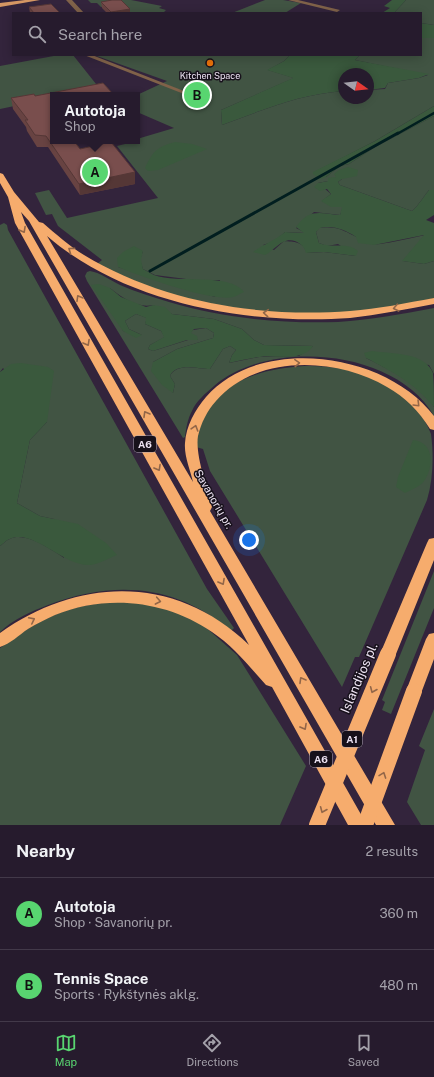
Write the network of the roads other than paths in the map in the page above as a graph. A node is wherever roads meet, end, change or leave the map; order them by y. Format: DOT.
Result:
graph roads {
  1 [pos="37,0"];
  2 [pos="69,0"];
  3 [pos="291,0"];
  4 [pos="4,3"];
  5 [pos="337,10"];
  6 [pos="80,12"];
  7 [pos="90,56"];
  8 [pos="186,92"];
  9 [pos="0,176"];
  10 [pos="10,193"];
  11 [pos="33,220"];
  12 [pos="434,301"];
  13 [pos="434,426"];
  14 [pos="208,520"];
  15 [pos="434,543"];
  16 [pos="434,639"];
  17 [pos="0,641"];
  18 [pos="434,664"];
  19 [pos="414,691"];
  20 [pos="285,693"];
  21 [pos="317,825"];
  22 [pos="358,825"];
  23 [pos="365,825"];
  24 [pos="386,825"];
  1 -- 4 [label="main road"];
  2 -- 6 [label="street"];
  3 -- 5 [label="street"];
  7 -- 8 [label="street"];
  9 -- 10 [label="highway, Savanorių pr. / A6"];
  10 -- 11 [label="highway, Savanorių pr. / A6"];
  10 -- 20 [label="highway, Savanorių pr. / A6, one-way"];
  12 -- 11 [label="highway, one-way"];
  14 -- 11 [label="highway, Savanorių pr. / A6, one-way"];
  14 -- 13 [label="highway, one-way"];
  24 -- 14 [label="highway, Savanorių pr. / A6, one-way"];
  15 -- 21 [label="highway, Islandijos pl. / A1, one-way, bridge"];
  16 -- 19 [label="highway"];
  17 -- 20 [label="highway, one-way"];
  18 -- 19 [label="highway"];
  23 -- 19 [label="highway, one-way, bridge"];
  20 -- 22 [label="highway, Savanorių pr. / A6, one-way"];
}
